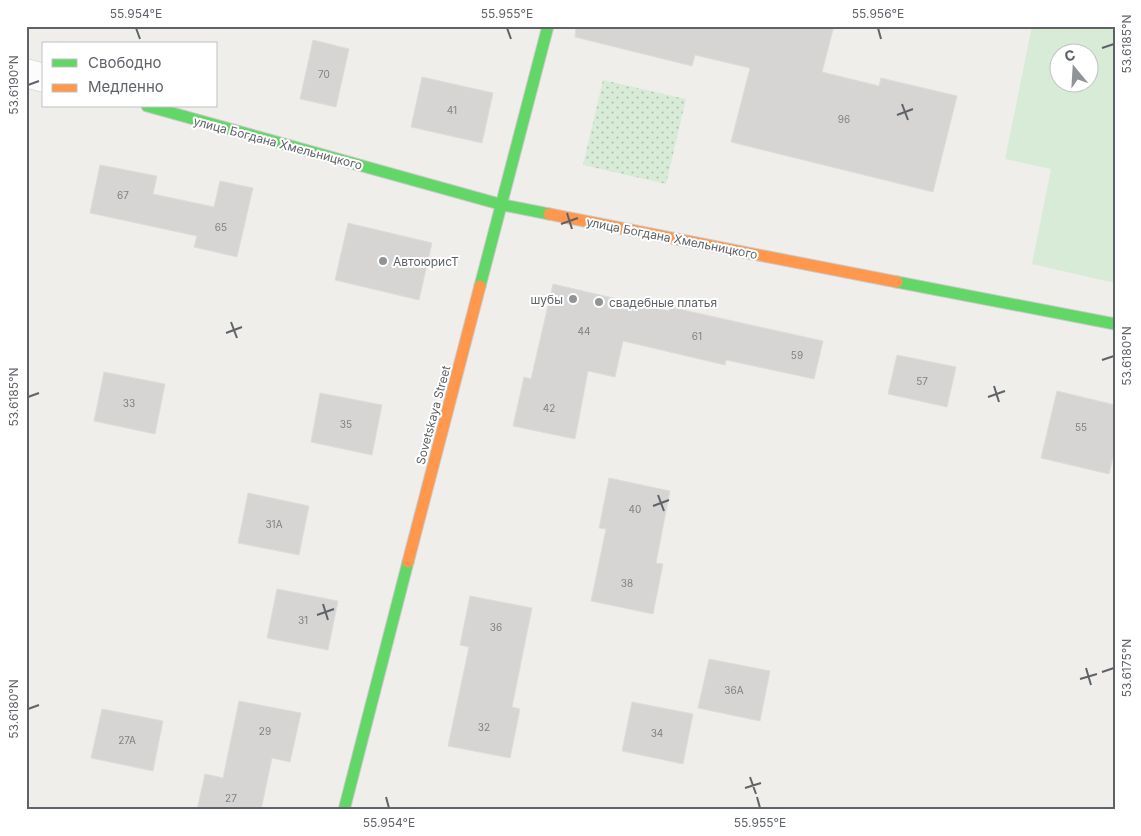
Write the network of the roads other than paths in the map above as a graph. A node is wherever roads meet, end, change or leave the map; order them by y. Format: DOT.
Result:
graph roads {
  1 [pos="548,26"];
  2 [pos="26,73"];
  3 [pos="42,77"];
  4 [pos="154,108"];
  5 [pos="503,205"];
  6 [pos="1115,324"];
  7 [pos="344,810"];
  1 -- 5 [label="street, Sovetskaya Street"];
  2 -- 3 [label="street"];
  4 -- 5 [label="street, улица Богдана Хмельницкого"];
  5 -- 6 [label="street, улица Богдана Хмельницкого"];
  5 -- 7 [label="street, Sovetskaya Street"];
}
